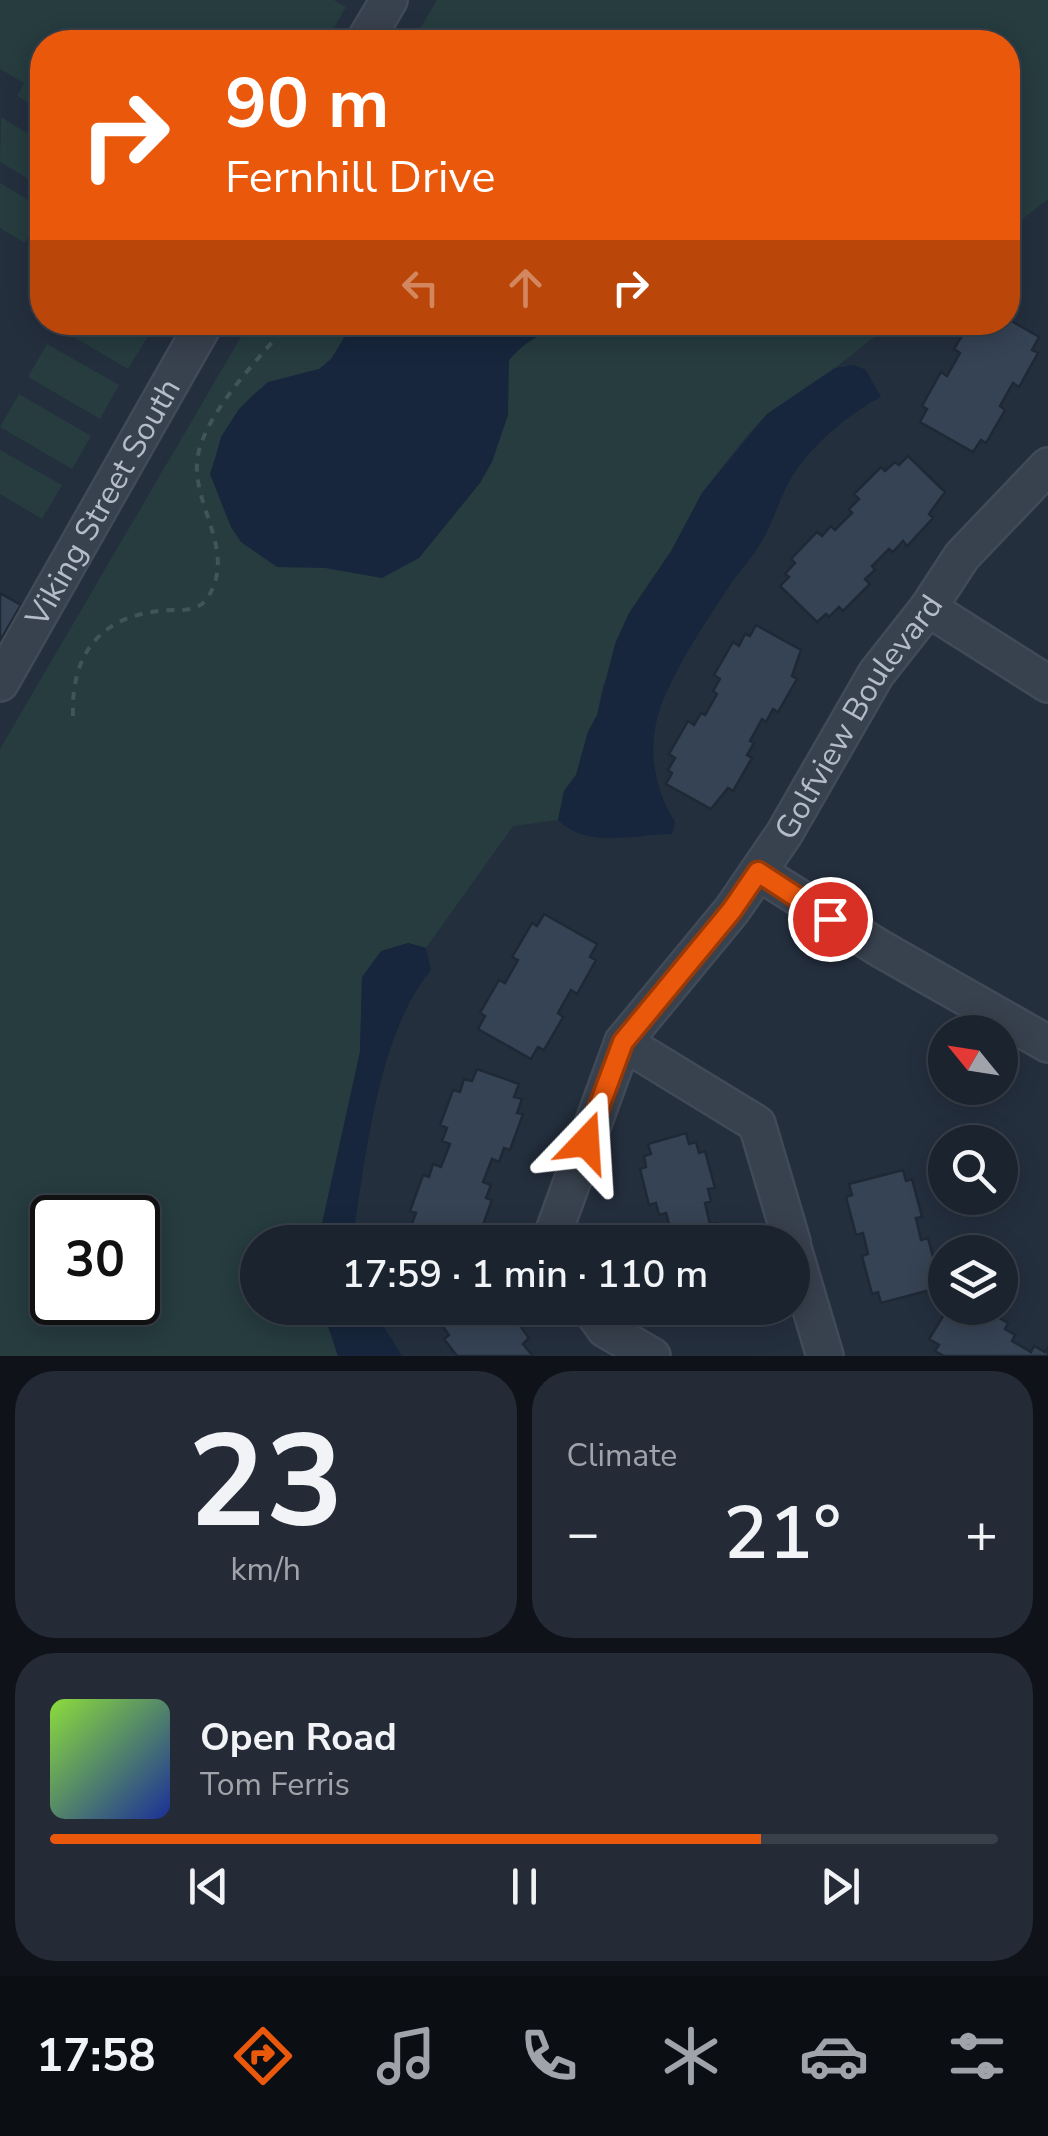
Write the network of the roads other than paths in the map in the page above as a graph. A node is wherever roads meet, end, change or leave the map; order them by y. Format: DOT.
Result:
graph roads {
  1 [pos="386,1"];
  2 [pos="370,30"];
  3 [pos="198,335"];
  4 [pos="1048,466"];
  5 [pos="928,608"];
  6 [pos="0,683"];
  7 [pos="1048,684"];
  8 [pos="758,872"];
  9 [pos="623,1042"];
  10 [pos="1048,1044"];
  11 [pos="556,1225"];
  12 [pos="786,1225"];
  13 [pos="810,1305"];
  14 [pos="602,1325"];
  15 [pos="652,1356"];
  16 [pos="825,1356"];
  1 -- 2 [label="street"];
  3 -- 6 [label="street, Viking Street South"];
  4 -- 5 [label="street, Golfview Boulevard"];
  5 -- 7 [label="street"];
  5 -- 8 [label="street, Golfview Boulevard"];
  8 -- 9 [label="street, Golfview Boulevard"];
  8 -- 10 [label="street"];
  9 -- 11 [label="street, Golfview Boulevard"];
  9 -- 12 [label="street"];
  13 -- 16 [label="street"];
  14 -- 15 [label="street"];
}
